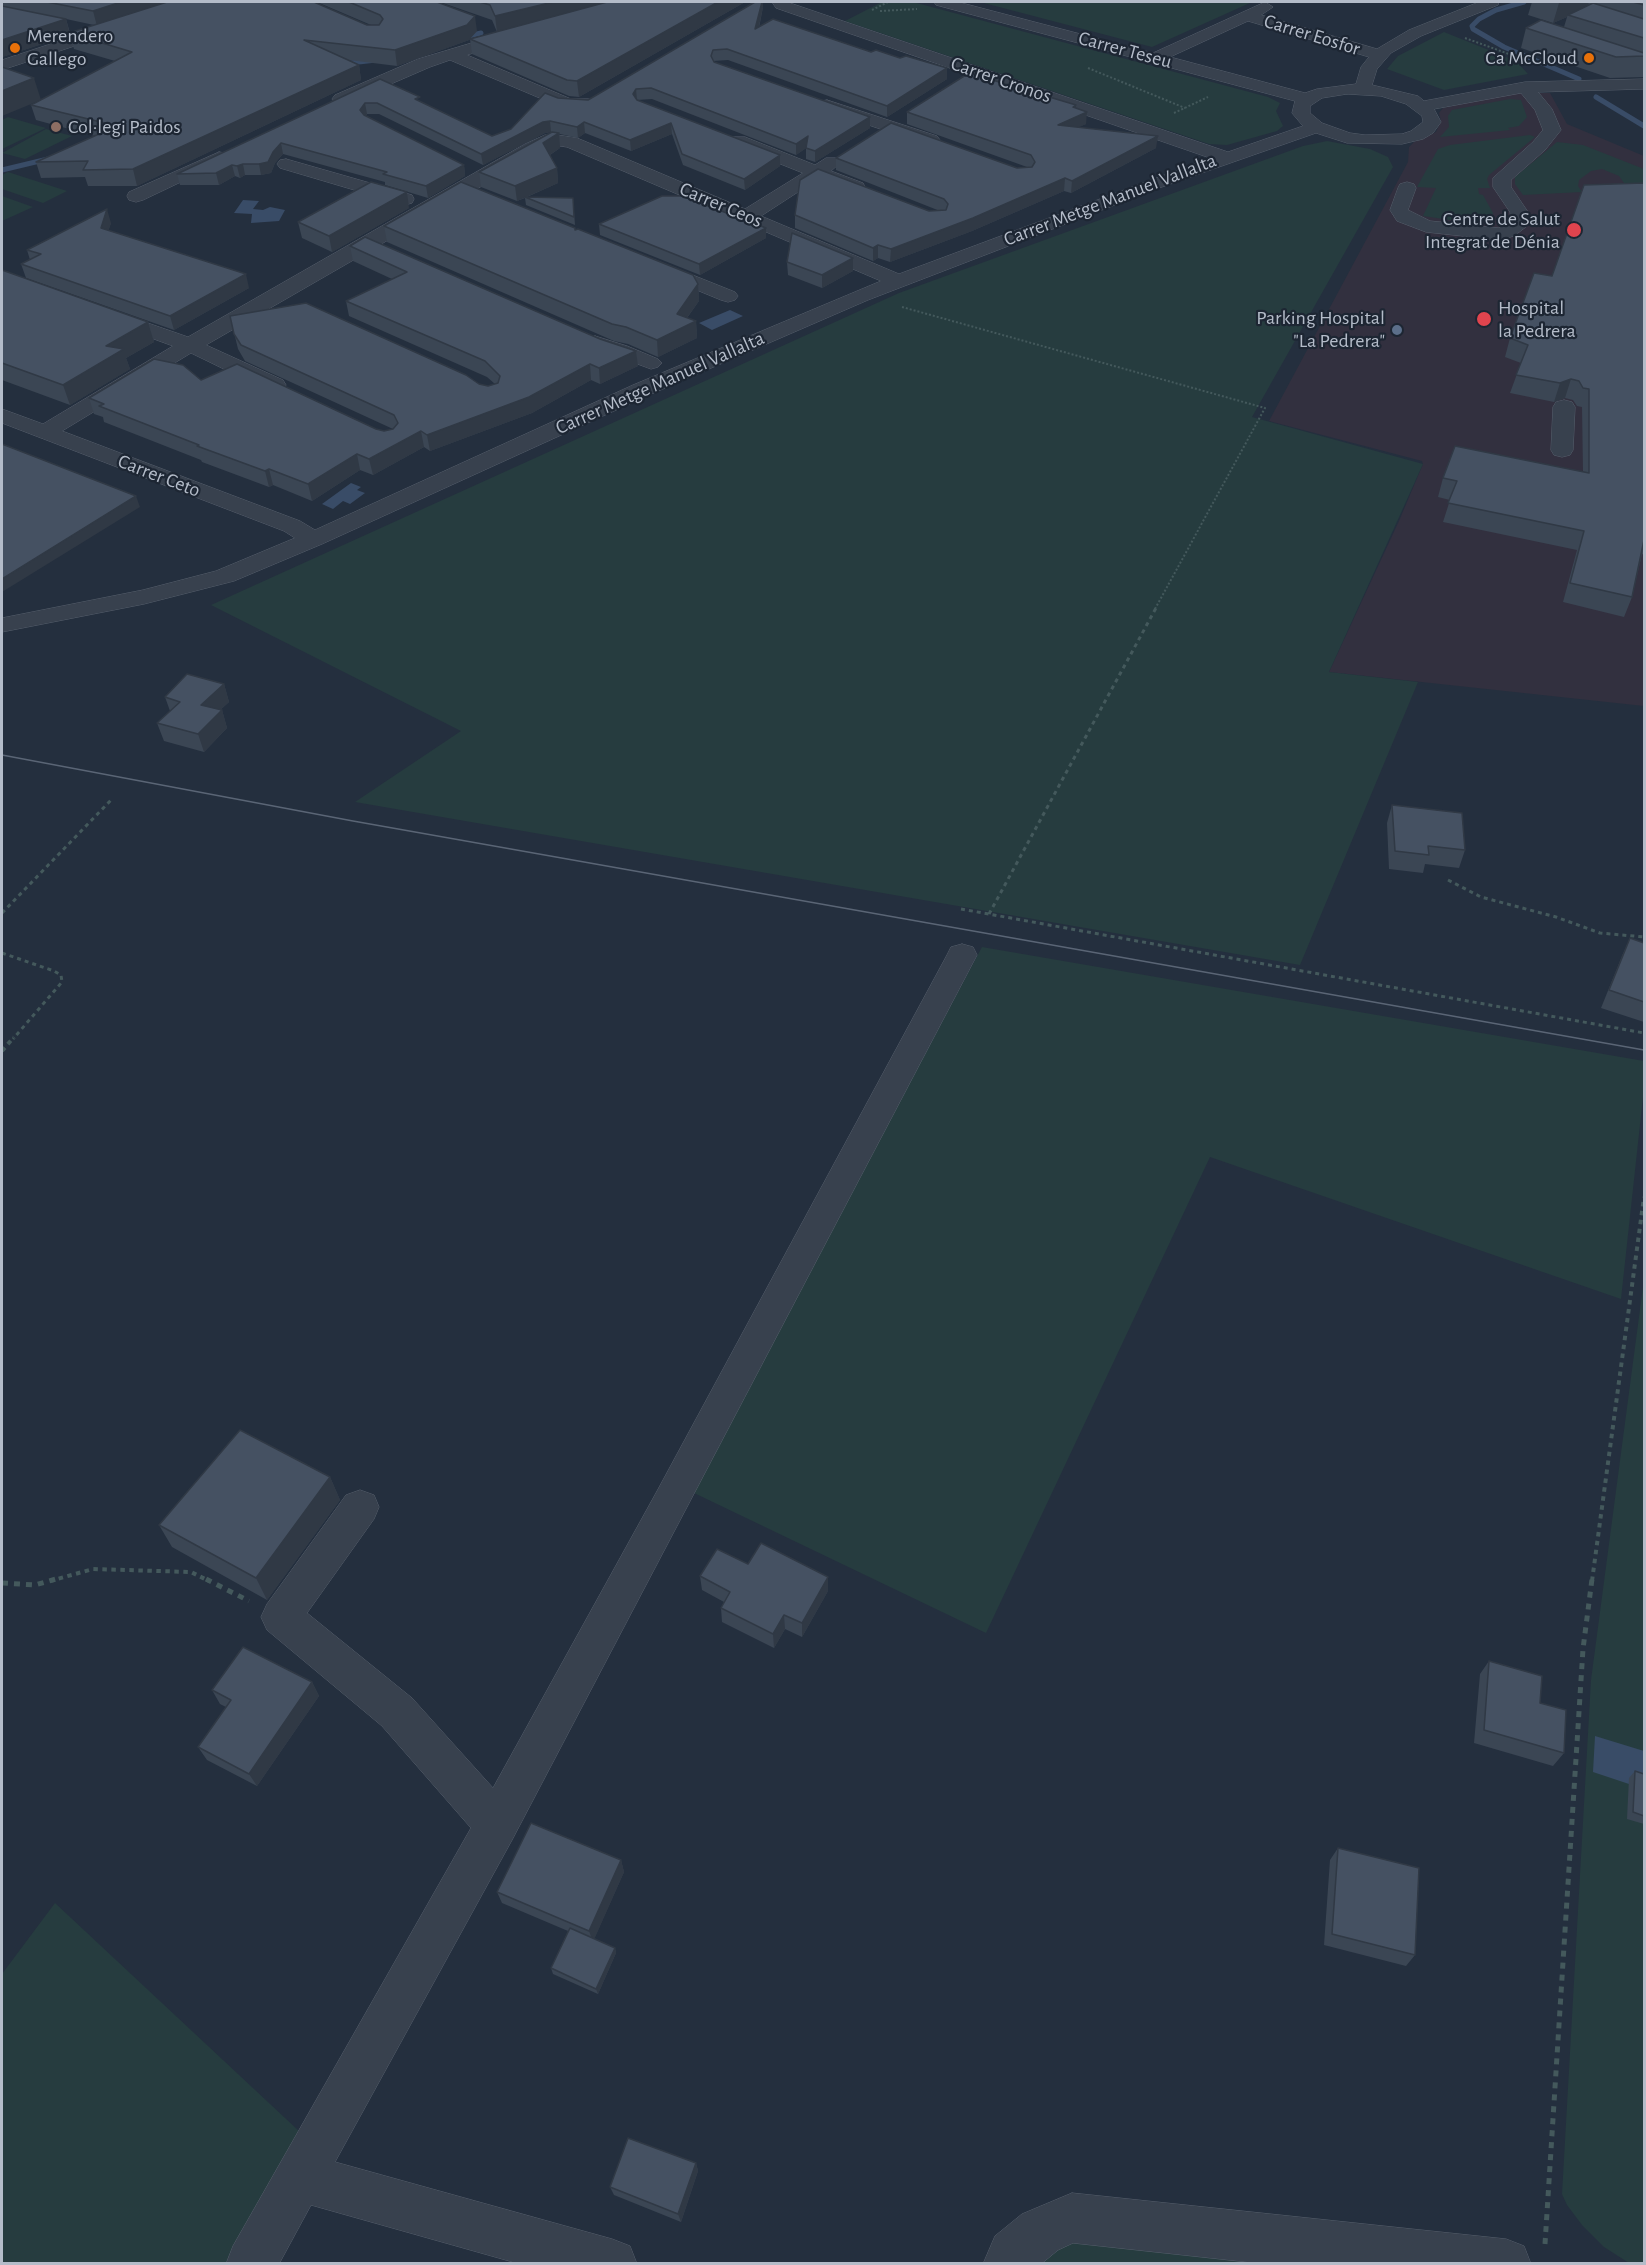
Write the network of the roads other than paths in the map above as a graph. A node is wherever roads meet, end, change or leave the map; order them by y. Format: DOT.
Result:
graph roads {
  1 [pos="192,2"];
  2 [pos="779,2"];
  3 [pos="942,2"];
  4 [pos="1275,2"];
  5 [pos="1492,2"];
  6 [pos="1246,15"];
  7 [pos="64,27"];
  8 [pos="487,28"];
  9 [pos="530,31"];
  10 [pos="96,33"];
  11 [pos="476,45"];
  12 [pos="450,54"];
  13 [pos="1378,55"];
  14 [pos="1155,58"];
  15 [pos="2,65"];
  16 [pos="975,71"];
  17 [pos="956,83"];
  18 [pos="1644,84"];
  19 [pos="1525,87"];
  20 [pos="1364,89"];
  21 [pos="604,93"];
  22 [pos="809,98"];
  23 [pos="1307,99"];
  24 [pos="1423,106"];
  25 [pos="323,108"];
  26 [pos="909,113"];
  27 [pos="890,125"];
  28 [pos="1316,127"];
  29 [pos="720,134"];
  30 [pos="872,137"];
  31 [pos="945,146"];
  32 [pos="230,152"];
  33 [pos="844,154"];
  34 [pos="1226,157"];
  35 [pos="286,164"];
  36 [pos="464,166"];
  37 [pos="817,172"];
  38 [pos="484,176"];
  39 [pos="462,188"];
  40 [pos="1407,188"];
  41 [pos="871,193"];
  42 [pos="136,196"];
  43 [pos="483,197"];
  44 [pos="430,206"];
  45 [pos="747,216"];
  46 [pos="368,243"];
  47 [pos="390,252"];
  48 [pos="637,259"];
  49 [pos="898,281"];
  50 [pos="279,295"];
  51 [pos="728,296"];
  52 [pos="300,304"];
  53 [pos="93,311"];
  54 [pos="576,334"];
  55 [pos="190,345"];
  56 [pos="651,363"];
  57 [pos="294,394"];
  58 [pos="1564,407"];
  59 [pos="2,416"];
  60 [pos="45,432"];
  61 [pos="1562,450"];
  62 [pos="314,539"];
  63 [pos="2,625"];
  64 [pos="962,955"];
  65 [pos="360,1506"];
  66 [pos="496,1825"];
  67 [pos="299,2178"];
  68 [pos="1525,2258"];
  69 [pos="251,2264"];
  70 [pos="612,2264"];
  71 [pos="1008,2264"];
  1 -- 10 [label="street"];
  2 -- 16 [label="street, Carrer Cronos"];
  3 -- 14 [label="street, Carrer Teseu"];
  4 -- 6 [label="street"];
  5 -- 13 [label="street"];
  6 -- 13 [label="street, Carrer Eosfor"];
  6 -- 14 [label="street"];
  7 -- 10 [label="street"];
  8 -- 11 [label="street"];
  9 -- 11 [label="street"];
  10 -- 15 [label="street"];
  11 -- 12 [label="street"];
  12 -- 21 [label="street"];
  12 -- 25 [label="street"];
  13 -- 20 [label="street"];
  14 -- 23 [label="street, Carrer Teseu"];
  16 -- 17 [label="street"];
  16 -- 34 [label="street, Carrer Cronos"];
  18 -- 19 [label="street"];
  19 -- 24 [label="street"];
  19 -- 40 [label="street"];
  20 -- 23 [label="street"];
  20 -- 24 [label="street"];
  22 -- 27 [label="street"];
  23 -- 28 [label="street"];
  24 -- 28 [label="street"];
  26 -- 27 [label="street"];
  27 -- 30 [label="street"];
  27 -- 31 [label="street"];
  28 -- 34 [label="street, Carrer Metge Manuel Vallalta"];
  29 -- 37 [label="street"];
  32 -- 42 [label="street"];
  33 -- 37 [label="street"];
  34 -- 49 [label="street, Carrer Metge Manuel Vallalta"];
  35 -- 44 [label="street"];
  36 -- 38 [label="street"];
  37 -- 41 [label="street"];
  37 -- 45 [label="street"];
  38 -- 39 [label="street"];
  38 -- 45 [label="street, Carrer Ceos"];
  39 -- 43 [label="street"];
  39 -- 44 [label="street"];
  44 -- 46 [label="street"];
  45 -- 49 [label="street, Carrer Ceos"];
  46 -- 47 [label="street"];
  46 -- 50 [label="street"];
  48 -- 51 [label="street"];
  49 -- 62 [label="street, Carrer Metge Manuel Vallalta"];
  50 -- 52 [label="street"];
  50 -- 55 [label="street"];
  53 -- 55 [label="street"];
  54 -- 56 [label="street"];
  55 -- 57 [label="street"];
  55 -- 60 [label="street"];
  58 -- 61 [label="street"];
  59 -- 60 [label="street, Carrer Ceto"];
  60 -- 62 [label="street, Carrer Ceto"];
  62 -- 63 [label="street, Carrer Metge Manuel Vallalta"];
  64 -- 66 [label="street"];
  65 -- 66 [label="street"];
  66 -- 67 [label="street"];
  67 -- 69 [label="street"];
  67 -- 70 [label="street"];
  68 -- 71 [label="street"];
}
